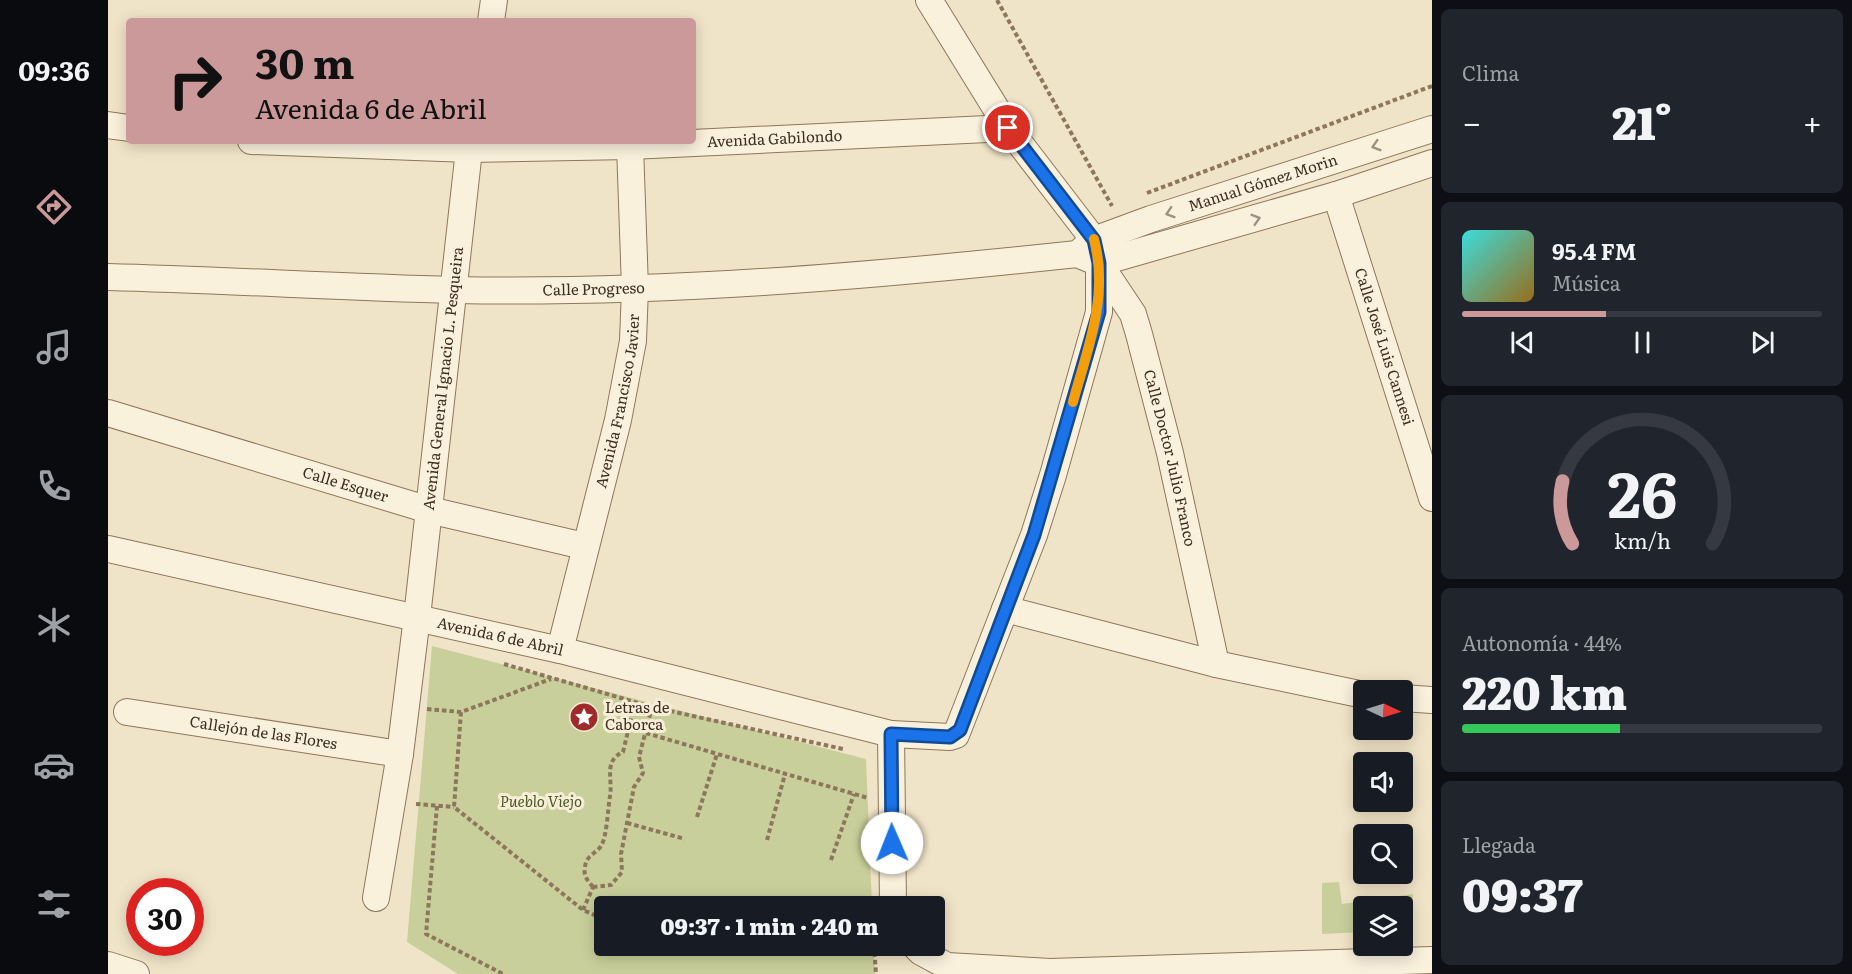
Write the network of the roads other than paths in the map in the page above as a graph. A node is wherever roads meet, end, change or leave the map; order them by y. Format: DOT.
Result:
graph roads {
  1 [pos="494,0"];
  2 [pos="929,0"];
  3 [pos="491,18"];
  4 [pos="108,125"];
  5 [pos="126,128"];
  6 [pos="1008,128"];
  7 [pos="1432,129"];
  8 [pos="696,143"];
  9 [pos="415,144"];
  10 [pos="672,144"];
  11 [pos="470,145"];
  12 [pos="630,146"];
  13 [pos="1432,163"];
  14 [pos="1336,195"];
  15 [pos="1090,252"];
  16 [pos="108,277"];
  17 [pos="635,288"];
  18 [pos="455,290"];
  19 [pos="108,414"];
  20 [pos="1432,498"];
  21 [pos="429,510"];
  22 [pos="584,546"];
  23 [pos="108,549"];
  24 [pos="1005,609"];
  25 [pos="417,617"];
  26 [pos="560,651"];
  27 [pos="1216,664"];
  28 [pos="1353,693"];
  29 [pos="1413,699"];
  30 [pos="1432,700"];
  31 [pos="127,712"];
  32 [pos="891,734"];
  33 [pos="400,754"];
  34 [pos="893,896"];
  35 [pos="376,898"];
  36 [pos="928,956"];
  37 [pos="1432,960"];
  38 [pos="108,965"];
  39 [pos="1028,973"];
  40 [pos="136,974"];
  1 -- 3 [label="street"];
  2 -- 6 [label="street, Calle Doctor Julio Franco"];
  4 -- 5 [label="street"];
  6 -- 8 [label="street, Avenida Gabilondo"];
  6 -- 15 [label="street, Calle Doctor Julio Franco"];
  7 -- 15 [label="street, Manual Gómez Morin, one-way"];
  9 -- 11 [label="street, Avenida Gabilondo"];
  10 -- 12 [label="street, Avenida Gabilondo"];
  11 -- 12 [label="street, Avenida Gabilondo"];
  11 -- 18 [label="street, Avenida General Ignacio L. Pesqueira"];
  12 -- 17 [label="street, Avenida Francisco Javier"];
  13 -- 14 [label="street, Manual Gómez Morin"];
  15 -- 14 [label="street, Manual Gómez Morin, one-way"];
  14 -- 20 [label="street, Calle José Luis Cannesi"];
  15 -- 17 [label="street, Calle Progreso"];
  15 -- 24 [label="street"];
  15 -- 27 [label="street, Calle Doctor Julio Franco"];
  16 -- 18 [label="street, Calle Progreso"];
  17 -- 18 [label="street, Calle Progreso"];
  17 -- 22 [label="street, Avenida Francisco Javier"];
  18 -- 21 [label="street, Avenida General Ignacio L. Pesqueira"];
  19 -- 21 [label="street, Calle Esquer"];
  21 -- 22 [label="street, Calle Esquer"];
  21 -- 25 [label="street, Avenida General Ignacio L. Pesqueira"];
  22 -- 26 [label="street, Avenida Francisco Javier"];
  23 -- 25 [label="street, Avenida 6 de Abril"];
  24 -- 27 [label="street"];
  24 -- 32 [label="street, Avenida 6 de Abril"];
  25 -- 26 [label="street, Avenida 6 de Abril"];
  25 -- 33 [label="street, Avenida General Ignacio L. Pesqueira"];
  26 -- 32 [label="street, Avenida 6 de Abril"];
  27 -- 28 [label="street"];
  29 -- 30 [label="street"];
  31 -- 33 [label="street, Callejón de las Flores"];
  32 -- 34 [label="street"];
  33 -- 35 [label="street, Avenida General Ignacio L. Pesqueira"];
  36 -- 39 [label="street"];
  37 -- 39 [label="street"];
  38 -- 40 [label="street"];
}
